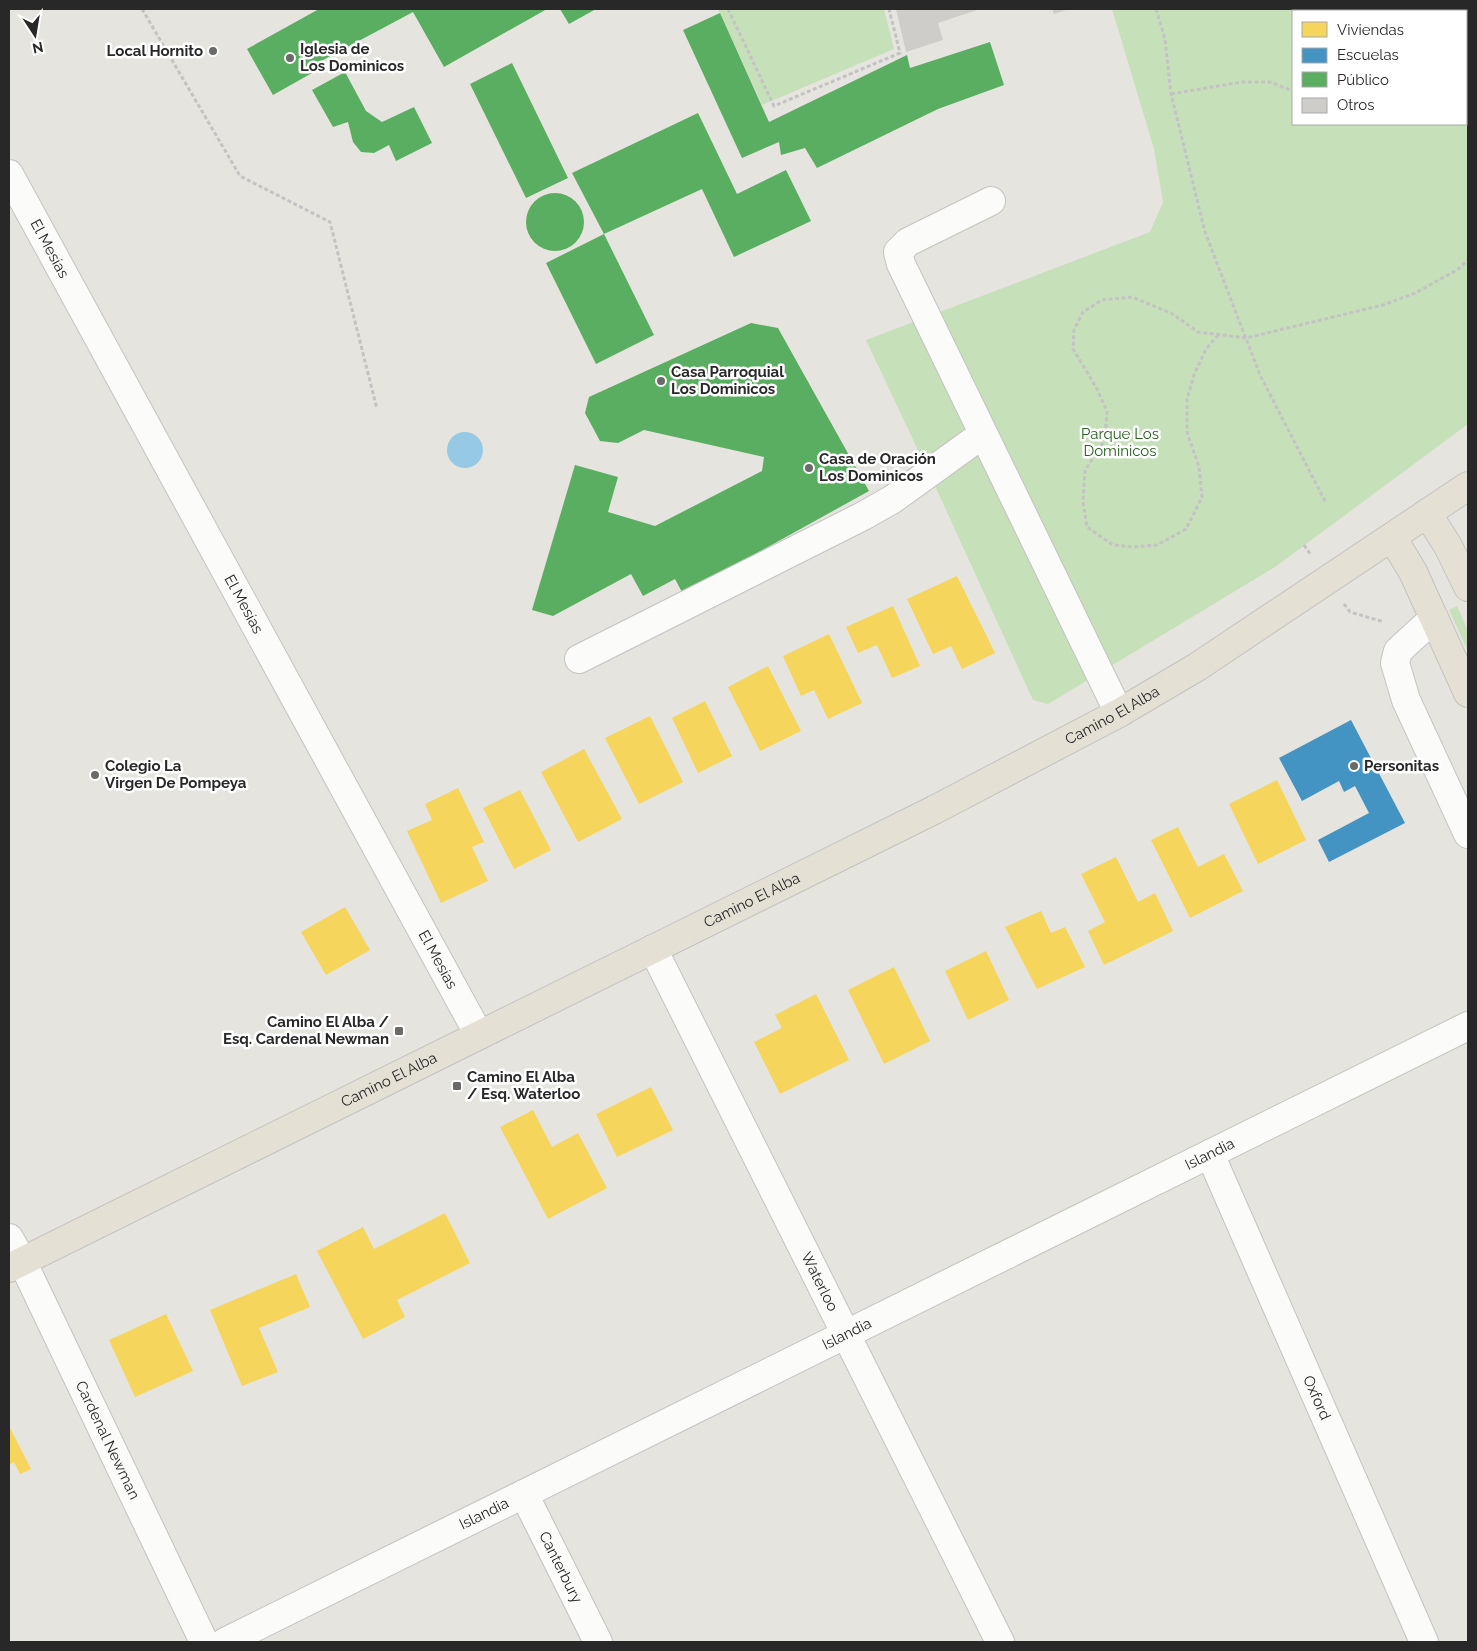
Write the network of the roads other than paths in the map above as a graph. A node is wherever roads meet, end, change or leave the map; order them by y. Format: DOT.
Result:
graph roads {
  1 [pos="9,174"];
  2 [pos="991,201"];
  3 [pos="983,434"];
  4 [pos="1468,486"];
  5 [pos="1427,513"];
  6 [pos="1392,537"];
  7 [pos="1468,587"];
  8 [pos="1434,618"];
  9 [pos="579,659"];
  10 [pos="1468,693"];
  11 [pos="1119,712"];
  12 [pos="1468,834"];
  13 [pos="653,949"];
  14 [pos="1468,1026"];
  15 [pos="479,1035"];
  16 [pos="1210,1154"];
  17 [pos="13,1256"];
  18 [pos="846,1334"];
  19 [pos="524,1494"];
  20 [pos="204,1642"];
  21 [pos="225,1642"];
  22 [pos="598,1642"];
  23 [pos="1000,1642"];
  24 [pos="1424,1642"];
  1 -- 15 [label="street, El Mesías"];
  2 -- 3 [label="street"];
  3 -- 9 [label="street"];
  3 -- 11 [label="street"];
  4 -- 5 [label="main road, Camino El Alba"];
  5 -- 6 [label="main road, Camino El Alba"];
  5 -- 7 [label="main road"];
  6 -- 8 [label="main road"];
  6 -- 11 [label="main road, Camino El Alba"];
  8 -- 10 [label="main road"];
  8 -- 12 [label="street"];
  11 -- 13 [label="main road, Camino El Alba"];
  13 -- 15 [label="main road, Camino El Alba"];
  13 -- 18 [label="street, Waterloo"];
  14 -- 16 [label="street, Islandia"];
  15 -- 17 [label="main road, Camino El Alba"];
  16 -- 18 [label="street, Islandia"];
  16 -- 24 [label="street, Oxford"];
  17 -- 20 [label="street, Cardenal Newman"];
  18 -- 19 [label="street, Islandia"];
  18 -- 23 [label="street, Waterloo"];
  19 -- 21 [label="street, Islandia"];
  19 -- 22 [label="street, Canterbury"];
}
